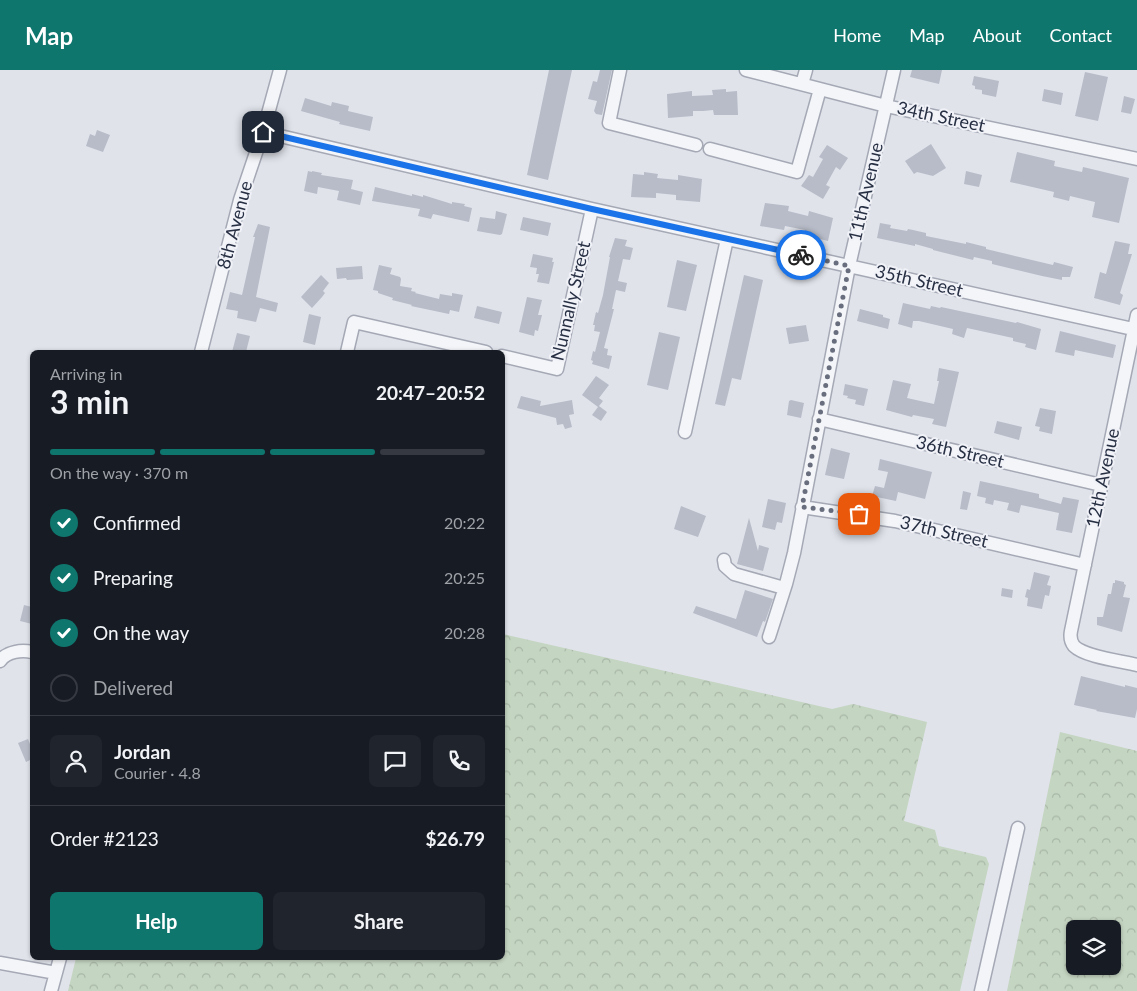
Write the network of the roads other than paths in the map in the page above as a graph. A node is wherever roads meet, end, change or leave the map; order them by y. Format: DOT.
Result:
graph roads {
  1 [pos="280,70"];
  2 [pos="620,70"];
  3 [pos="746,70"];
  4 [pos="806,70"];
  5 [pos="894,70"];
  6 [pos="802,84"];
  7 [pos="820,89"];
  8 [pos="886,106"];
  9 [pos="263,132"];
  10 [pos="696,145"];
  11 [pos="710,149"];
  12 [pos="1137,159"];
  13 [pos="592,209"];
  14 [pos="727,239"];
  15 [pos="849,266"];
  16 [pos="1137,315"];
  17 [pos="1135,330"];
  18 [pos="202,350"];
  19 [pos="347,350"];
  20 [pos="477,350"];
  21 [pos="505,357"];
  22 [pos="819,419"];
  23 [pos="685,432"];
  24 [pos="1101,485"];
  25 [pos="802,507"];
  26 [pos="724,560"];
  27 [pos="1085,565"];
  28 [pos="784,588"];
  29 [pos="769,637"];
  30 [pos="30,652"];
  31 [pos="0,661"];
  32 [pos="1137,665"];
  33 [pos="1018,828"];
  34 [pos="59,960"];
  35 [pos="0,963"];
  36 [pos="56,973"];
  37 [pos="51,991"];
  38 [pos="981,991"];
  1 -- 9 [label="street, 8th Avenue"];
  2 -- 10 [label="street"];
  3 -- 6 [label="street, 34th Street"];
  4 -- 6 [label="street"];
  5 -- 8 [label="street, 11th Avenue"];
  6 -- 7 [label="street, 34th Street"];
  7 -- 8 [label="street, 34th Street"];
  7 -- 11 [label="street"];
  8 -- 12 [label="street, 34th Street"];
  8 -- 15 [label="street, 11th Avenue"];
  9 -- 13 [label="street, 35th Street"];
  9 -- 18 [label="street, 8th Avenue"];
  13 -- 14 [label="street, 35th Street"];
  13 -- 21 [label="street, Nunnally Street"];
  14 -- 15 [label="street, 35th Street"];
  14 -- 23 [label="street"];
  15 -- 17 [label="street, 35th Street"];
  15 -- 22 [label="street, 11th Avenue"];
  16 -- 17 [label="street, 12th Avenue"];
  17 -- 24 [label="street, 12th Avenue"];
  19 -- 20 [label="street"];
  22 -- 24 [label="street, 36th Street"];
  22 -- 25 [label="street, 11th Avenue"];
  24 -- 27 [label="street, 12th Avenue"];
  25 -- 27 [label="street, 37th Street"];
  25 -- 28 [label="street, 11th Avenue"];
  26 -- 28 [label="street"];
  27 -- 32 [label="street, 12th Avenue"];
  28 -- 29 [label="street, 11th Avenue"];
  30 -- 31 [label="street"];
  33 -- 38 [label="street"];
  34 -- 36 [label="street"];
  35 -- 36 [label="street"];
  36 -- 37 [label="street"];
}
